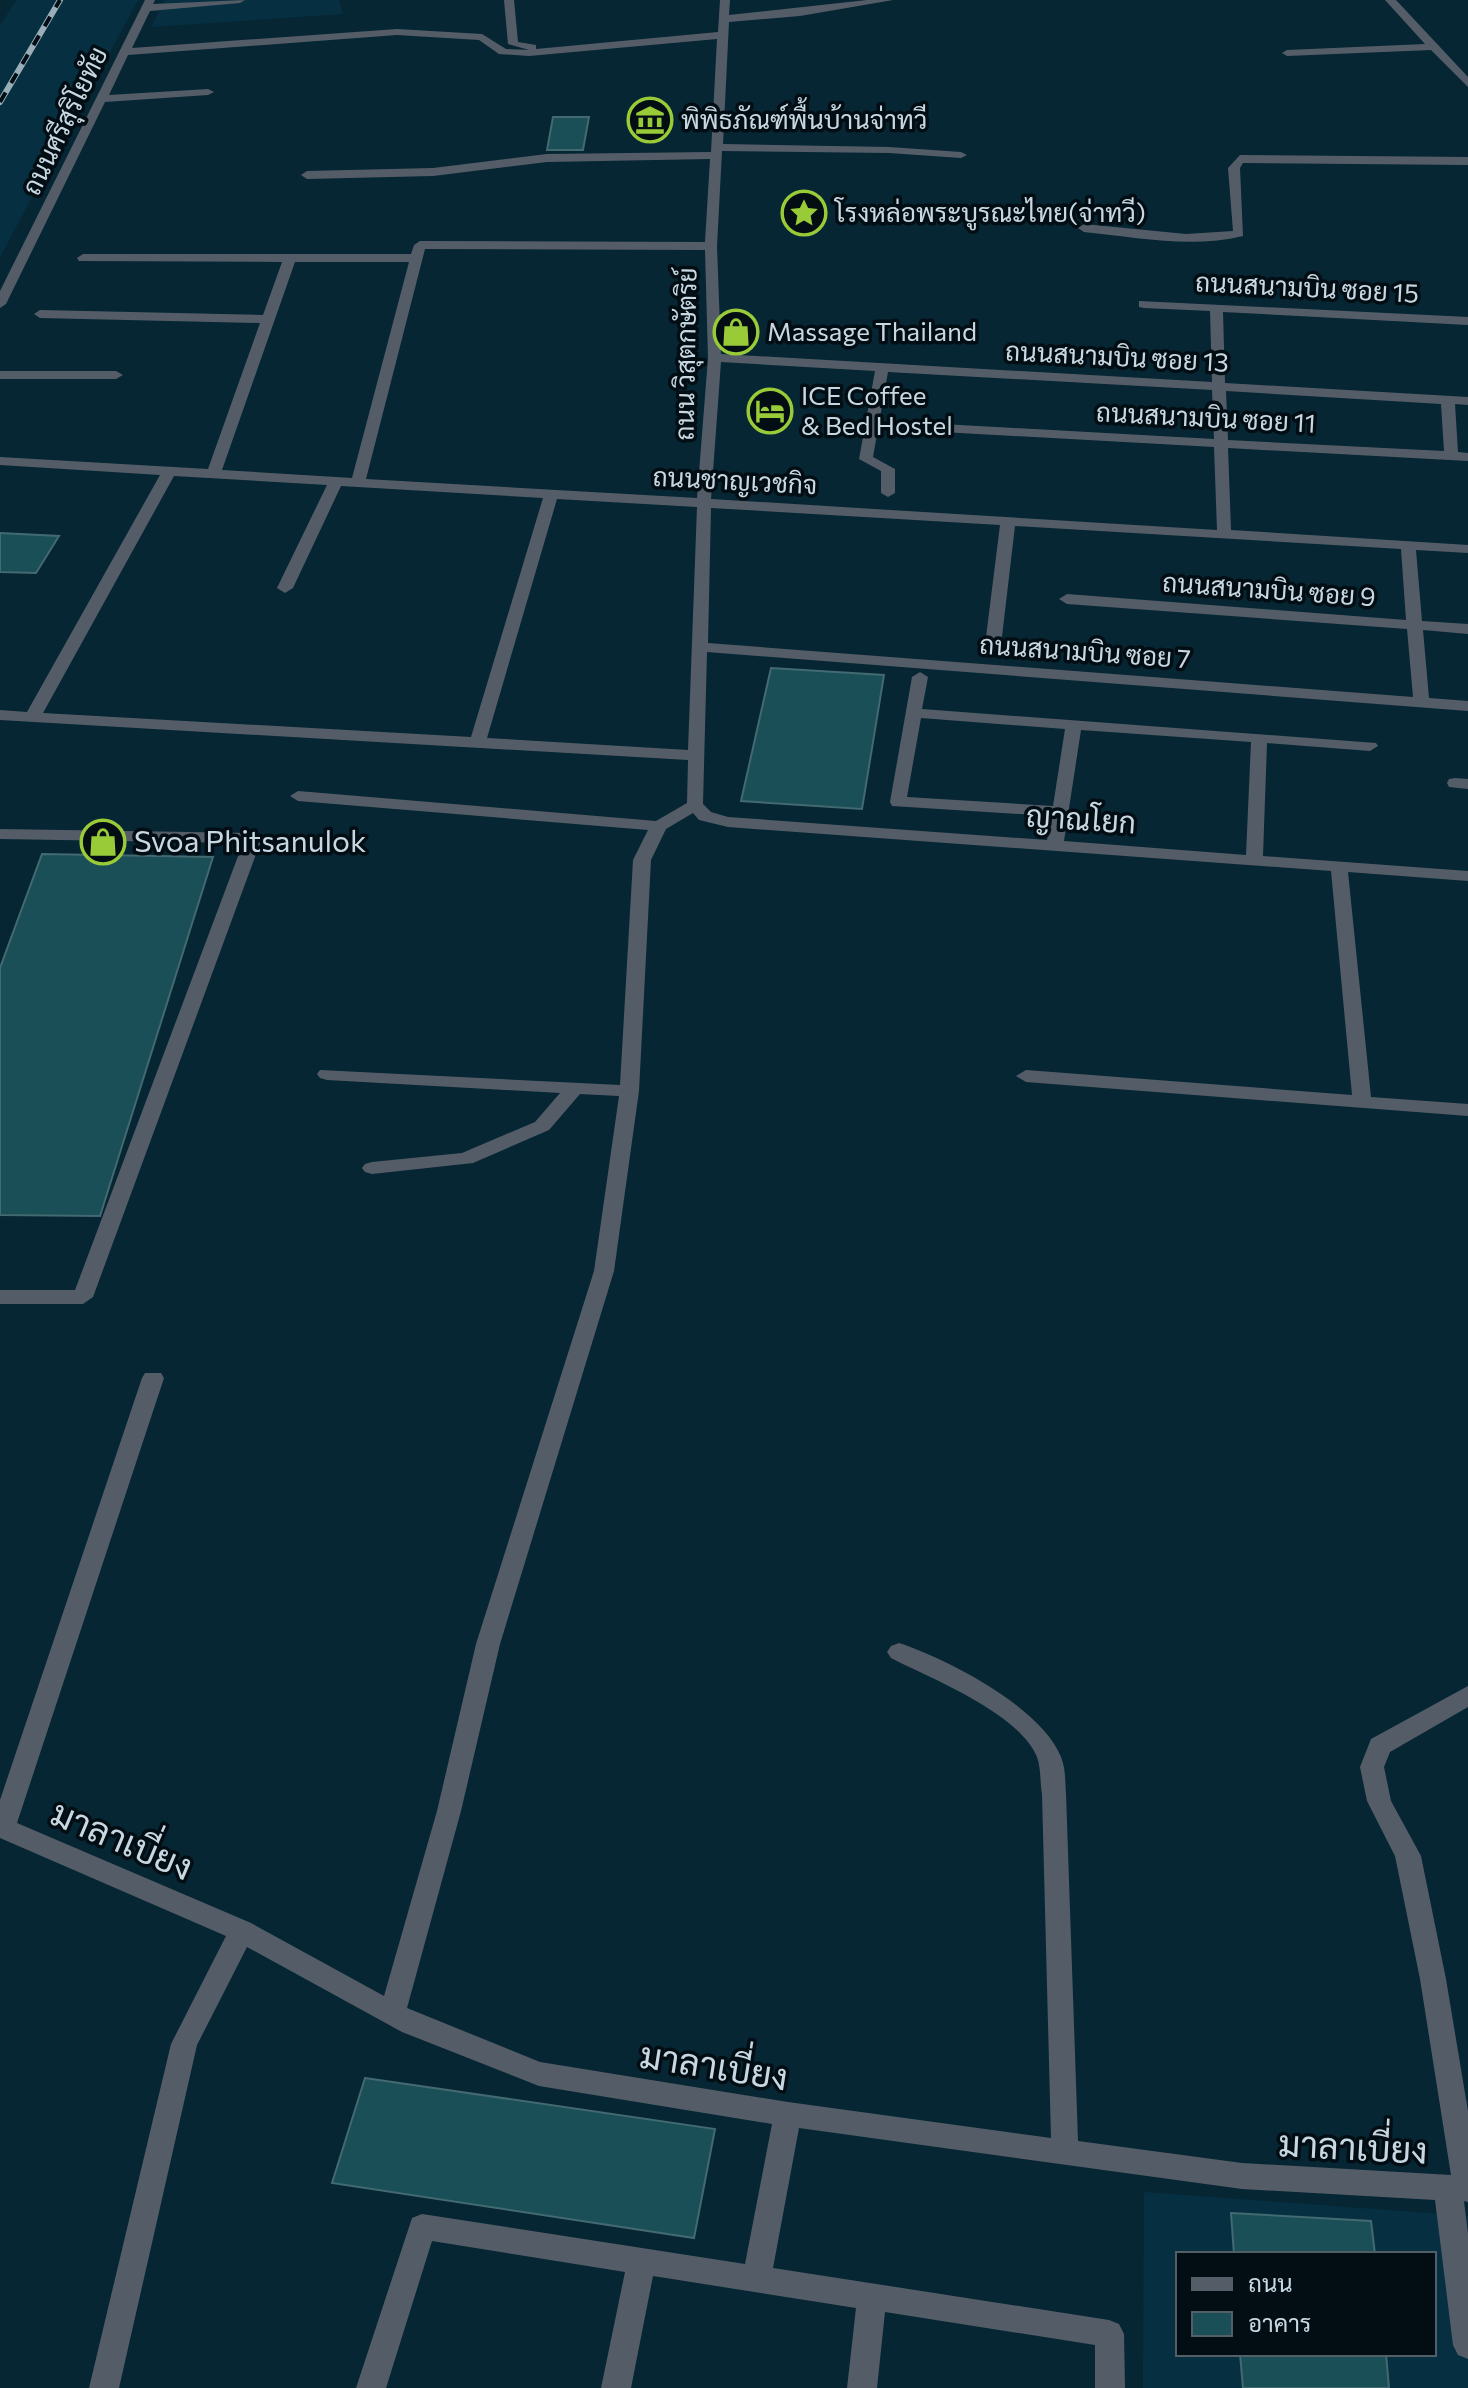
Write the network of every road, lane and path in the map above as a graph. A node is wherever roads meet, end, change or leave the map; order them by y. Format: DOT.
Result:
graph roads {
  1 [pos="240,0"];
  2 [pos="509,0"];
  3 [pos="725,0"];
  4 [pos="888,0"];
  5 [pos="1390,0"];
  6 [pos="148,4"];
  7 [pos="723,28"];
  8 [pos="1434,47"];
  9 [pos="1287,53"];
  10 [pos="121,58"];
  11 [pos="1468,84"];
  12 [pos="208,92"];
  13 [pos="100,99"];
  14 [pos="717,151"];
  15 [pos="961,155"];
  16 [pos="1468,161"];
  17 [pos="307,175"];
  18 [pos="1084,228"];
  19 [pos="711,246"];
  20 [pos="290,257"];
  21 [pos="83,258"];
  22 [pos="416,258"];
  23 [pos="0,304"];
  24 [pos="1144,304"];
  25 [pos="1216,308"];
  26 [pos="40,314"];
  27 [pos="268,319"];
  28 [pos="1468,321"];
  29 [pos="715,358"];
  30 [pos="882,367"];
  31 [pos="0,375"];
  32 [pos="116,375"];
  33 [pos="1219,387"];
  34 [pos="1448,400"];
  35 [pos="1468,401"];
  36 [pos="942,428"];
  37 [pos="1221,443"];
  38 [pos="1451,456"];
  39 [pos="1468,457"];
  40 [pos="0,461"];
  41 [pos="169,471"];
  42 [pos="213,474"];
  43 [pos="336,481"];
  44 [pos="358,482"];
  45 [pos="888,493"];
  46 [pos="551,494"];
  47 [pos="704,503"];
  48 [pos="1008,521"];
  49 [pos="1224,534"];
  50 [pos="1408,545"];
  51 [pos="1468,549"];
  52 [pos="285,588"];
  53 [pos="1067,599"];
  54 [pos="1414,625"];
  55 [pos="1468,629"];
  56 [pos="993,645"];
  57 [pos="698,647"];
  58 [pos="920,677"];
  59 [pos="1421,702"];
  60 [pos="1468,706"];
  61 [pos="915,713"];
  62 [pos="0,715"];
  63 [pos="32,717"];
  64 [pos="1074,724"];
  65 [pos="1259,737"];
  66 [pos="477,744"];
  67 [pos="1370,746"];
  68 [pos="694,755"];
  69 [pos="298,796"];
  70 [pos="695,805"];
  71 [pos="1060,811"];
  72 [pos="659,826"];
  73 [pos="2,838"];
  74 [pos="1055,846"];
  75 [pos="1254,861"];
  76 [pos="1339,867"];
  77 [pos="1468,876"];
  78 [pos="327,1074"];
  79 [pos="1026,1076"];
  80 [pos="575,1088"];
  81 [pos="629,1091"];
  82 [pos="1362,1103"];
  83 [pos="1468,1110"];
  84 [pos="372,1168"];
  85 [pos="0,1297"];
  86 [pos="153,1378"];
  87 [pos="899,1652"];
  88 [pos="1468,1695"];
  89 [pos="2,1828"];
  90 [pos="242,1931"];
  91 [pos="392,2013"];
  92 [pos="788,2114"];
  93 [pos="1065,2152"];
  94 [pos="1461,2189"];
  95 [pos="642,2261"];
  96 [pos="757,2279"];
  97 [pos="872,2297"];
  98 [pos="1468,2345"];
  99 [pos="104,2388"];
  100 [pos="371,2388"];
  101 [pos="616,2388"];
  102 [pos="862,2388"];
  103 [pos="1110,2388"];
  1 -- 6 [label="street"];
  2 -- 7 [label="street"];
  3 -- 7 [label="street, ถนน วิสุตกษัตริย์"];
  4 -- 7 [label="street"];
  5 -- 8 [label="street"];
  6 -- 10 [label="street, ถนนศรีสุริโยทัย"];
  7 -- 10 [label="street"];
  7 -- 14 [label="street, ถนน วิสุตกษัตริย์"];
  8 -- 9 [label="street"];
  8 -- 11 [label="street"];
  10 -- 13 [label="street, ถนนศรีสุริโยทัย"];
  12 -- 13 [label="street"];
  13 -- 23 [label="street, ถนนศรีสุริโยทัย"];
  14 -- 15 [label="street"];
  14 -- 17 [label="street"];
  14 -- 19 [label="street, ถนน วิสุตกษัตริย์"];
  16 -- 18 [label="street"];
  19 -- 22 [label="street"];
  19 -- 29 [label="street, ถนน วิสุตกษัตริย์"];
  20 -- 21 [label="street"];
  20 -- 22 [label="street"];
  20 -- 27 [label="street"];
  22 -- 44 [label="street"];
  24 -- 25 [label="street, ถนนสนามบิน ซอย 15"];
  25 -- 28 [label="street, ถนนสนามบิน ซอย 15"];
  25 -- 33 [label="street"];
  26 -- 27 [label="street"];
  27 -- 42 [label="street"];
  29 -- 30 [label="street, ถนนสนามบิน ซอย 13"];
  29 -- 47 [label="street, ถนน วิสุตกษัตริย์"];
  30 -- 33 [label="street, ถนนสนามบิน ซอย 13"];
  30 -- 45 [label="street"];
  31 -- 32 [label="street"];
  33 -- 34 [label="street, ถนนสนามบิน ซอย 13"];
  33 -- 37 [label="street"];
  34 -- 35 [label="street, ถนนสนามบิน ซอย 13"];
  34 -- 38 [label="street"];
  36 -- 37 [label="street, ถนนสนามบิน ซอย 11"];
  37 -- 38 [label="street, ถนนสนามบิน ซอย 11"];
  37 -- 49 [label="street"];
  38 -- 39 [label="street, ถนนสนามบิน ซอย 11"];
  40 -- 41 [label="street, ถนนชาญเวชกิจ"];
  41 -- 42 [label="street, ถนนชาญเวชกิจ"];
  41 -- 63 [label="street"];
  42 -- 43 [label="street, ถนนชาญเวชกิจ"];
  43 -- 44 [label="street, ถนนชาญเวชกิจ"];
  43 -- 52 [label="street"];
  44 -- 46 [label="street, ถนนชาญเวชกิจ"];
  46 -- 47 [label="street, ถนนชาญเวชกิจ"];
  46 -- 66 [label="street"];
  47 -- 48 [label="street, ถนนชาญเวชกิจ"];
  47 -- 57 [label="street, ถนน วิสุตกษัตริย์"];
  48 -- 49 [label="street, ถนนชาญเวชกิจ"];
  48 -- 56 [label="street"];
  49 -- 50 [label="street, ถนนชาญเวชกิจ"];
  50 -- 51 [label="street, ถนนชาญเวชกิจ"];
  50 -- 54 [label="street"];
  53 -- 54 [label="street, ถนนสนามบิน ซอย 9"];
  54 -- 55 [label="street, ถนนสนามบิน ซอย 9"];
  54 -- 59 [label="street"];
  57 -- 59 [label="street, ถนนสนามบิน ซอย 7"];
  57 -- 68 [label="street, ถนน วิสุตกษัตริย์"];
  58 -- 61 [label="street"];
  59 -- 60 [label="street, ถนนสนามบิน ซอย 7"];
  61 -- 64 [label="street"];
  61 -- 71 [label="street"];
  62 -- 63 [label="street"];
  63 -- 66 [label="street"];
  64 -- 65 [label="street"];
  64 -- 71 [label="street"];
  65 -- 67 [label="street"];
  65 -- 75 [label="street"];
  66 -- 68 [label="street"];
  68 -- 70 [label="street, ถนน วิสุตกษัตริย์"];
  69 -- 72 [label="street"];
  70 -- 72 [label="street"];
  70 -- 74 [label="street, ญาณโยก"];
  71 -- 74 [label="street"];
  72 -- 81 [label="street"];
  73 -- 85 [label="street"];
  74 -- 75 [label="street, ญาณโยก"];
  75 -- 76 [label="street, ญาณโยก"];
  76 -- 77 [label="street, ญาณโยก"];
  76 -- 82 [label="street"];
  78 -- 80 [label="street"];
  79 -- 82 [label="street"];
  80 -- 81 [label="street"];
  80 -- 84 [label="street"];
  81 -- 91 [label="street"];
  82 -- 83 [label="street"];
  86 -- 89 [label="street"];
  87 -- 93 [label="street"];
  88 -- 94 [label="street"];
  89 -- 90 [label="street, มาลาเบี่ยง"];
  90 -- 91 [label="street, มาลาเบี่ยง"];
  90 -- 99 [label="street"];
  91 -- 92 [label="street, มาลาเบี่ยง"];
  92 -- 93 [label="street, มาลาเบี่ยง"];
  92 -- 96 [label="street"];
  93 -- 94 [label="street, มาลาเบี่ยง"];
  94 -- 98 [label="street"];
  95 -- 96 [label="street"];
  95 -- 100 [label="street"];
  95 -- 101 [label="street"];
  96 -- 97 [label="street"];
  97 -- 102 [label="street"];
  97 -- 103 [label="street"];
}
